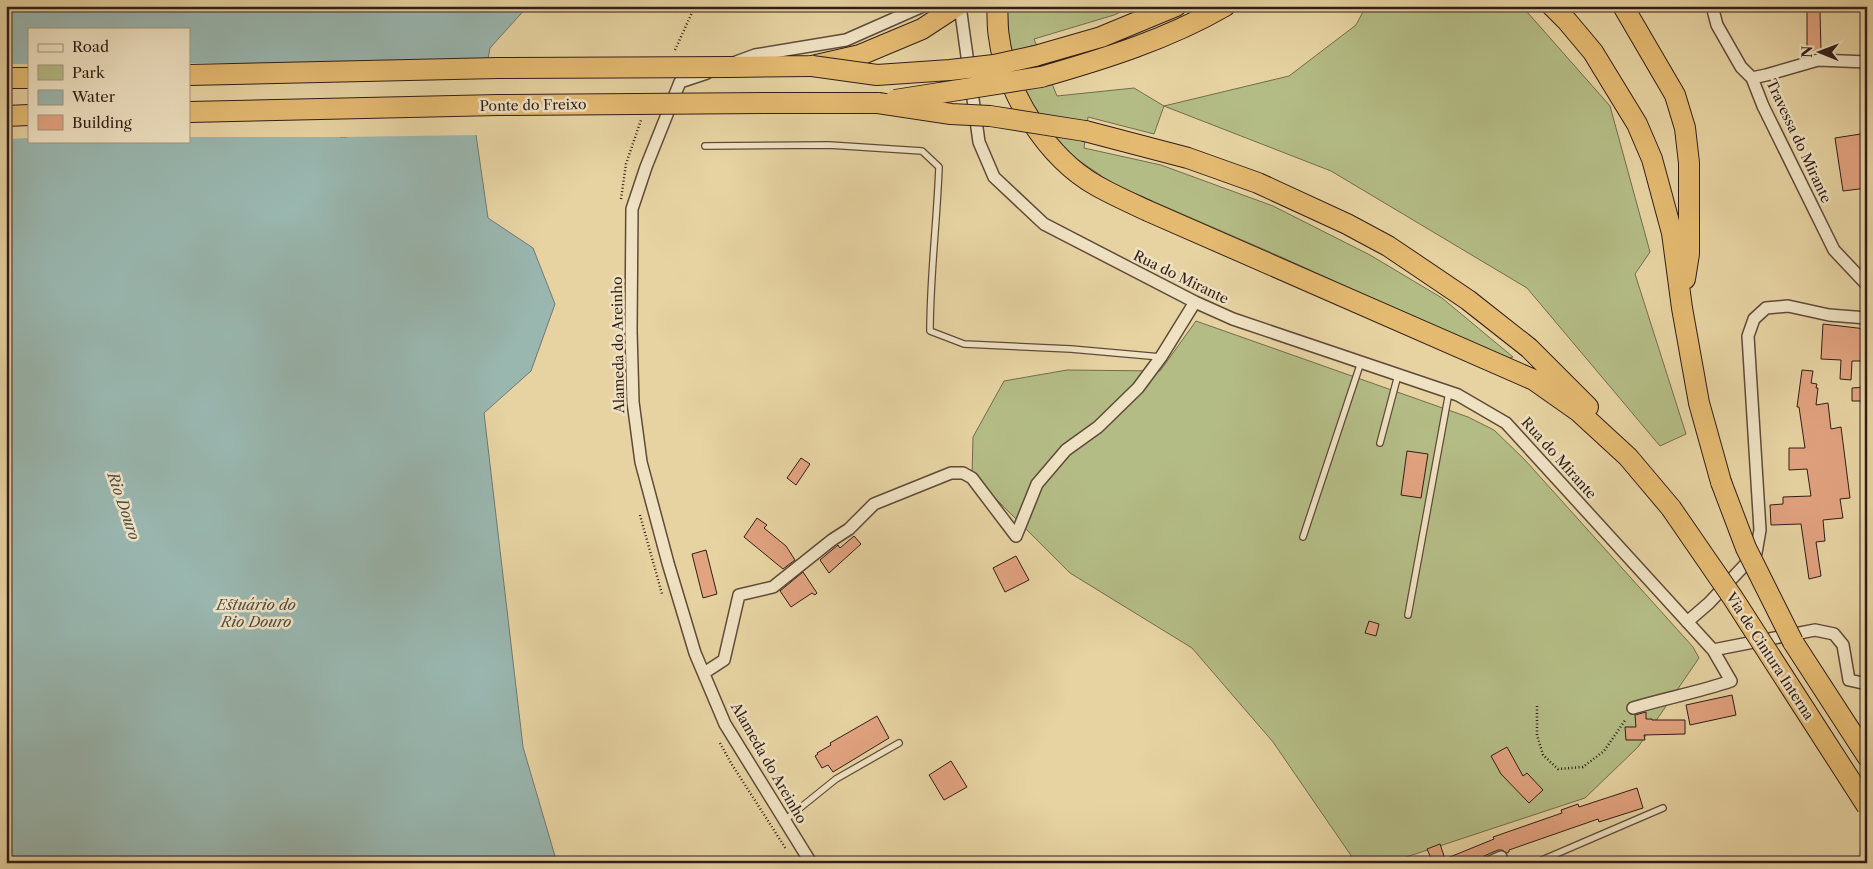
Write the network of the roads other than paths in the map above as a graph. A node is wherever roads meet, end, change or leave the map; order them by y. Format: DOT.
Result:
graph roads {
  1 [pos="923,6"];
  2 [pos="959,6"];
  3 [pos="997,6"];
  4 [pos="1176,6"];
  5 [pos="1226,6"];
  6 [pos="1552,6"];
  7 [pos="1623,6"];
  8 [pos="1712,6"];
  9 [pos="1867,62"];
  10 [pos="812,66"];
  11 [pos="190,75"];
  12 [pos="6,78"];
  13 [pos="28,78"];
  14 [pos="1752,78"];
  15 [pos="878,103"];
  16 [pos="190,112"];
  17 [pos="28,115"];
  18 [pos="6,116"];
  19 [pos="705,146"];
  20 [pos="1867,285"];
  21 [pos="1194,302"];
  22 [pos="1682,308"];
  23 [pos="1867,318"];
  24 [pos="1161,357"];
  25 [pos="1361,362"];
  26 [pos="1398,375"];
  27 [pos="1449,392"];
  28 [pos="1380,443"];
  29 [pos="1628,457"];
  30 [pos="1303,537"];
  31 [pos="1408,615"];
  32 [pos="1688,622"];
  33 [pos="1713,650"];
  34 [pos="704,673"];
  35 [pos="1867,684"];
  36 [pos="1633,708"];
  37 [pos="899,743"];
  38 [pos="1867,756"];
  39 [pos="1867,806"];
  40 [pos="1663,808"];
  41 [pos="785,820"];
  42 [pos="1501,857"];
  43 [pos="810,863"];
  44 [pos="1488,863"];
  45 [pos="1534,863"];
  1 -- 34 [label="street, Alameda do Areinho"];
  2 -- 10 [label="highway"];
  2 -- 21 [label="street, Rua do Mirante"];
  3 -- 29 [label="highway"];
  4 -- 10 [label="highway, bridge"];
  5 -- 15 [label="highway, bridge"];
  6 -- 22 [label="highway"];
  7 -- 22 [label="highway"];
  8 -- 14 [label="street, Travessa do Mirante"];
  9 -- 14 [label="street"];
  10 -- 11 [label="highway, bridge"];
  12 -- 13 [label="highway"];
  14 -- 20 [label="street, Travessa do Mirante"];
  15 -- 16 [label="highway, Ponte do Freixo, bridge"];
  15 -- 29 [label="highway, bridge"];
  17 -- 18 [label="highway"];
  19 -- 24 [label="lane"];
  21 -- 24 [label="street"];
  21 -- 25 [label="street, Rua do Mirante"];
  22 -- 38 [label="highway, Via de Cintura Interna, bridge"];
  23 -- 32 [label="street"];
  24 -- 34 [label="street"];
  25 -- 26 [label="street, Rua do Mirante"];
  25 -- 30 [label="lane"];
  26 -- 27 [label="street, Rua do Mirante"];
  26 -- 28 [label="lane"];
  27 -- 31 [label="lane"];
  27 -- 32 [label="street, Rua do Mirante"];
  29 -- 39 [label="highway, Via de Cintura Interna, bridge"];
  32 -- 33 [label="street, Rua do Mirante"];
  33 -- 35 [label="street"];
  33 -- 36 [label="street, Rua do Mirante"];
  34 -- 41 [label="street, Alameda do Areinho"];
  37 -- 41 [label="lane"];
  40 -- 45 [label="lane"];
  41 -- 43 [label="street, Alameda do Areinho"];
  42 -- 44 [label="street"];
}
